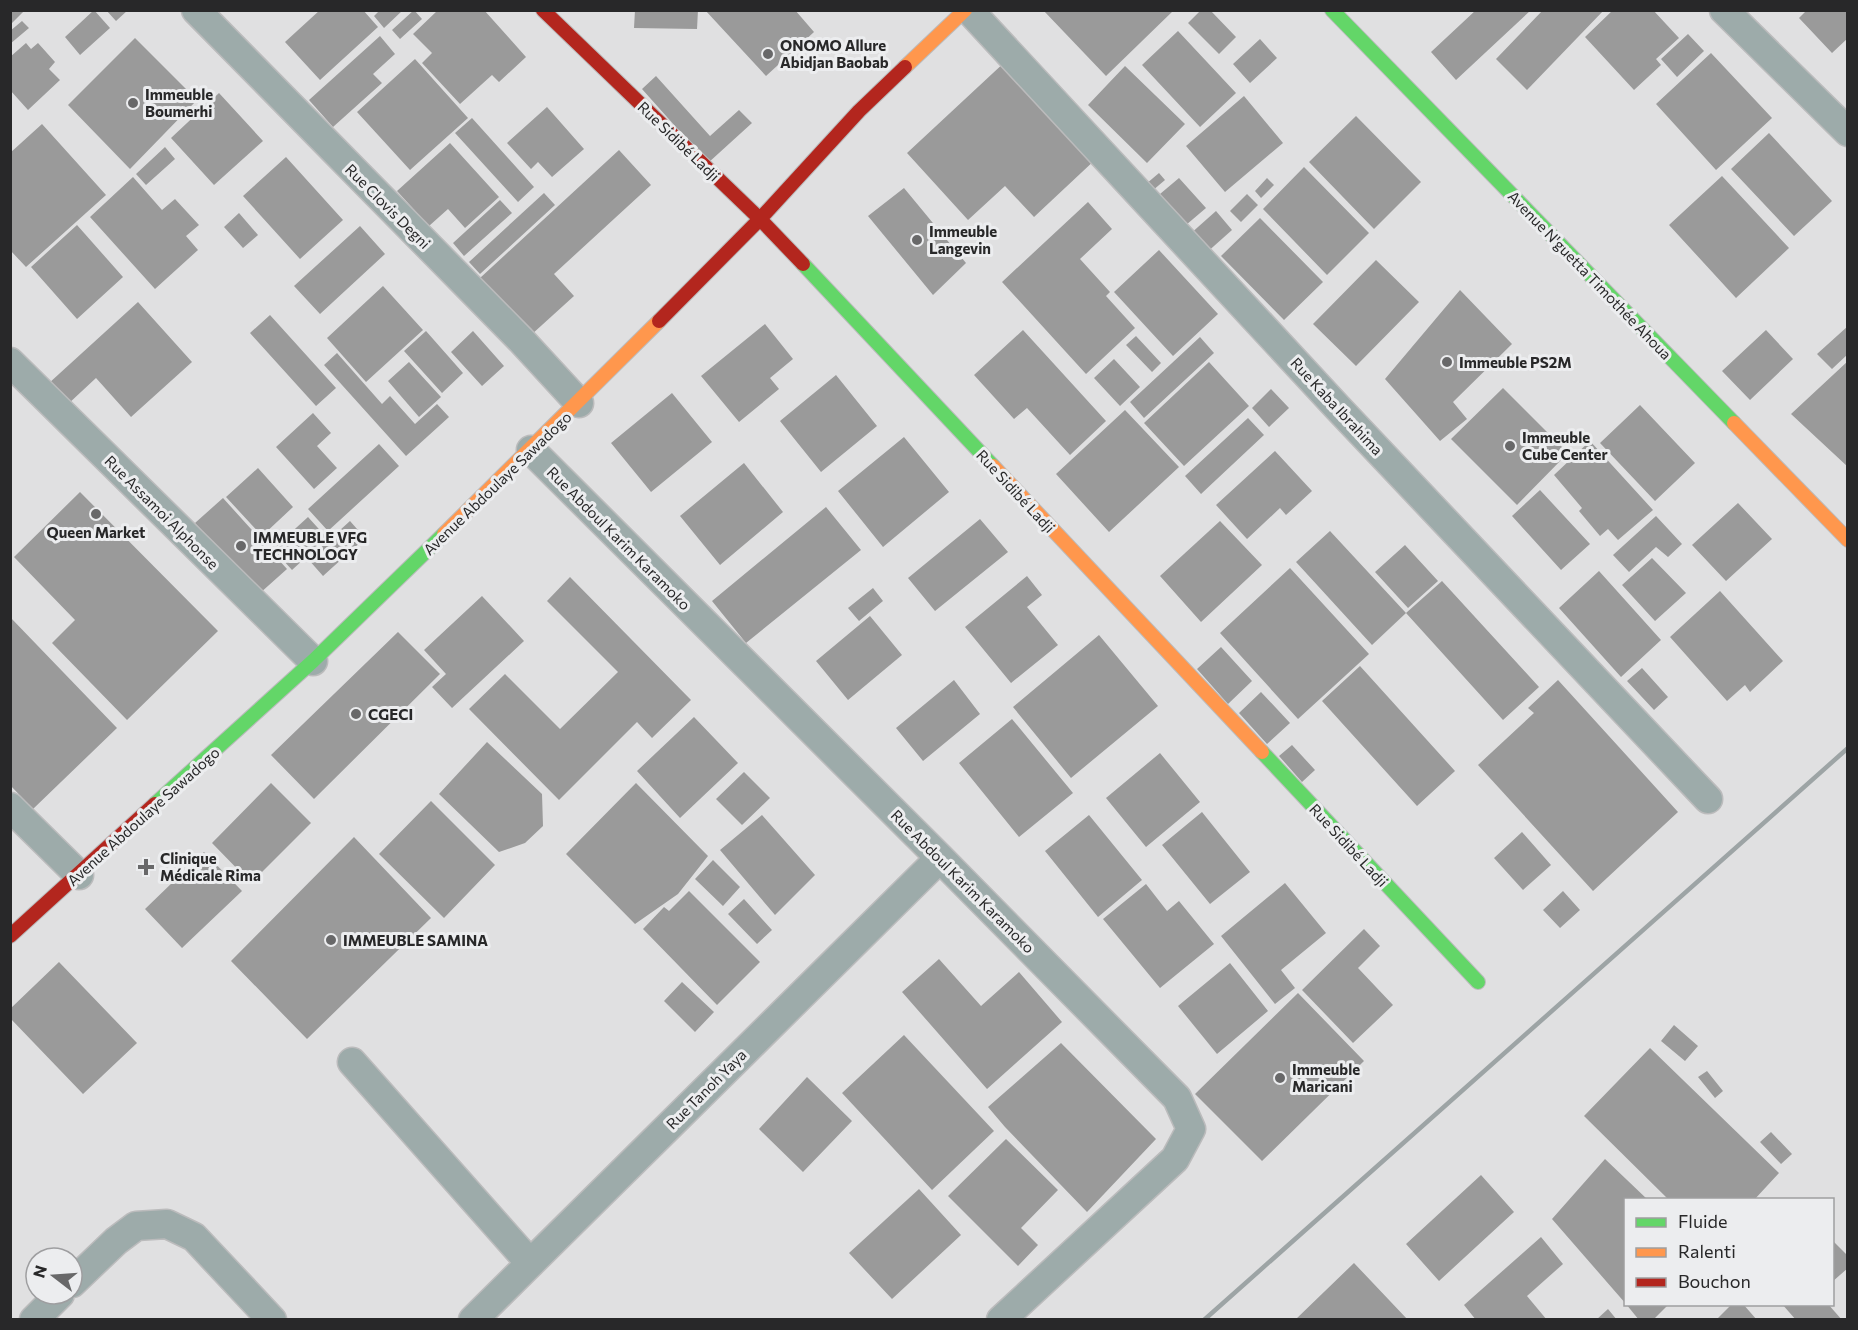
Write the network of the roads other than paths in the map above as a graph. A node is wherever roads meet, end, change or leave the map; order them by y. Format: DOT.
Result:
graph roads {
  1 [pos="196,10"];
  2 [pos="543,10"];
  3 [pos="967,10"];
  4 [pos="1332,10"];
  5 [pos="1724,10"];
  6 [pos="1848,132"];
  7 [pos="760,219"];
  8 [pos="10,362"];
  9 [pos="579,403"];
  10 [pos="531,450"];
  11 [pos="1848,540"];
  12 [pos="313,661"];
  13 [pos="1708,800"];
  14 [pos="10,807"];
  15 [pos="940,858"];
  16 [pos="79,875"];
  17 [pos="10,936"];
  18 [pos="1478,982"];
  19 [pos="352,1062"];
  20 [pos="530,1263"];
  21 [pos="84,1272"];
  22 [pos="48,1306"];
  23 [pos="34,1320"];
  24 [pos="272,1320"];
  25 [pos="473,1320"];
  26 [pos="1001,1320"];
  1 -- 9 [label="street, Rue Clovis Degni"];
  2 -- 7 [label="street, Rue Sidibé Ladji"];
  3 -- 7 [label="street, Avenue Abdoulaye Sawadogo"];
  3 -- 13 [label="street, Rue Kaba Ibrahima"];
  4 -- 11 [label="street, Avenue N'guetta Timothée Ahoua"];
  5 -- 6 [label="street"];
  7 -- 9 [label="street, Avenue Abdoulaye Sawadogo"];
  7 -- 18 [label="street, Rue Sidibé Ladji"];
  8 -- 12 [label="street, Rue Assamoi Alphonse"];
  9 -- 10 [label="street, Avenue Abdoulaye Sawadogo"];
  10 -- 12 [label="street, Avenue Abdoulaye Sawadogo"];
  10 -- 15 [label="street, Rue Abdoul Karim Karamoko"];
  12 -- 16 [label="street, Avenue Abdoulaye Sawadogo"];
  14 -- 16 [label="street"];
  15 -- 20 [label="street, Rue Tanoh Yaya"];
  15 -- 26 [label="street, Rue Abdoul Karim Karamoko"];
  16 -- 17 [label="street, Avenue Abdoulaye Sawadogo"];
  19 -- 20 [label="street"];
  20 -- 25 [label="street, Rue Tanoh Yaya"];
  21 -- 24 [label="street"];
  22 -- 23 [label="street"];
}
